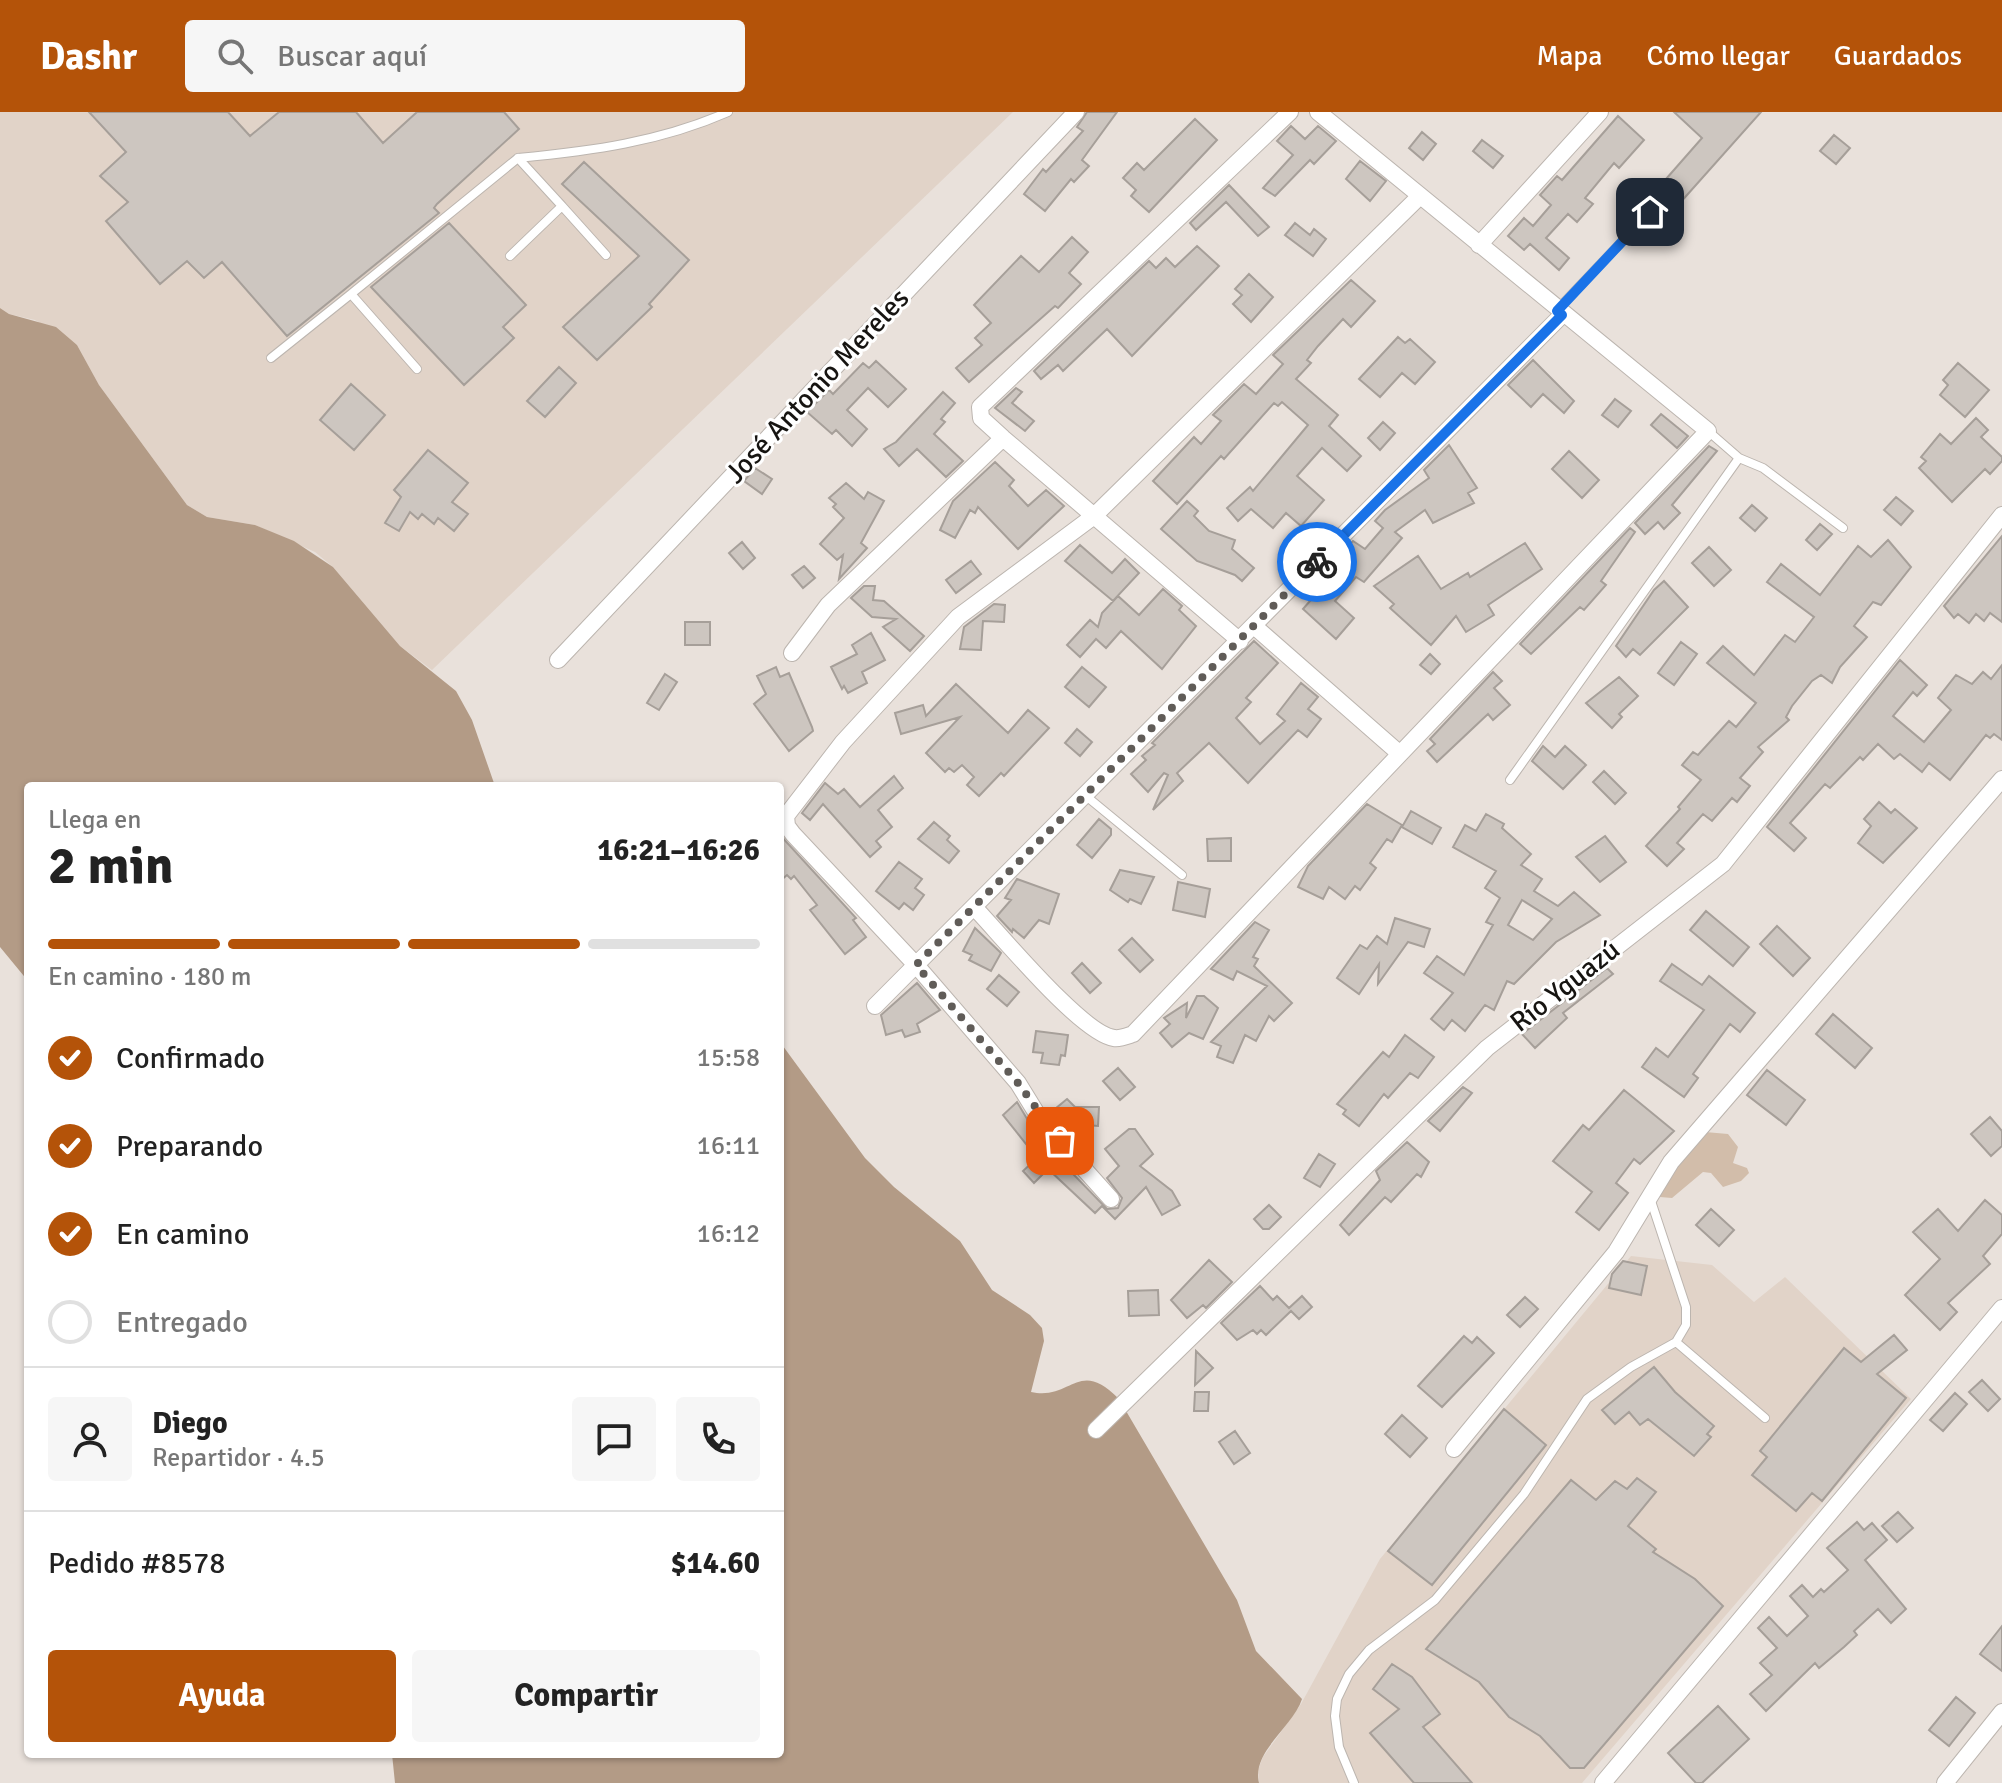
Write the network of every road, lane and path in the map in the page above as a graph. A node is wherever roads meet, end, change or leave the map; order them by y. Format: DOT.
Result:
graph roads {
  1 [pos="728,112"];
  2 [pos="1076,112"];
  3 [pos="1290,112"];
  4 [pos="1318,112"];
  5 [pos="1600,112"];
  6 [pos="518,158"];
  7 [pos="1419,197"];
  8 [pos="562,206"];
  9 [pos="1650,212"];
  10 [pos="1479,245"];
  11 [pos="606,255"];
  12 [pos="510,256"];
  13 [pos="351,294"];
  14 [pos="1560,313"];
  15 [pos="271,358"];
  16 [pos="417,369"];
  17 [pos="1708,431"];
  18 [pos="1003,438"];
  19 [pos="1739,458"];
  20 [pos="2002,515"];
  21 [pos="1094,516"];
  22 [pos="1843,528"];
  23 [pos="1254,626"];
  24 [pos="1240,641"];
  25 [pos="792,653"];
  26 [pos="558,660"];
  27 [pos="1399,753"];
  28 [pos="2002,779"];
  29 [pos="1510,780"];
  30 [pos="1086,796"];
  31 [pos="1182,875"];
  32 [pos="974,907"];
  33 [pos="916,965"];
  34 [pos="875,1006"];
  35 [pos="1650,1197"];
  36 [pos="1111,1199"];
  37 [pos="2002,1308"];
  38 [pos="1676,1342"];
  39 [pos="1765,1418"];
  40 [pos="1096,1430"];
  41 [pos="1454,1449"];
  42 [pos="2002,1712"];
  43 [pos="1354,1783"];
  44 [pos="1603,1783"];
  45 [pos="1945,1783"];
  1 -- 6 [label="lane"];
  2 -- 26 [label="street, José Antonio Mereles"];
  3 -- 18 [label="street"];
  4 -- 7 [label="street"];
  5 -- 10 [label="street"];
  6 -- 8 [label="lane"];
  6 -- 13 [label="lane"];
  7 -- 10 [label="street"];
  7 -- 21 [label="street"];
  8 -- 11 [label="lane"];
  8 -- 12 [label="lane"];
  9 -- 14 [label="lane"];
  10 -- 14 [label="street"];
  13 -- 15 [label="lane"];
  13 -- 16 [label="lane"];
  14 -- 17 [label="street"];
  14 -- 23 [label="street"];
  17 -- 19 [label="lane"];
  17 -- 27 [label="street"];
  18 -- 21 [label="street"];
  18 -- 25 [label="street"];
  19 -- 22 [label="lane"];
  19 -- 29 [label="lane"];
  20 -- 40 [label="street, Río Yguazú"];
  21 -- 24 [label="street"];
  21 -- 33 [label="street"];
  23 -- 24 [label="street"];
  23 -- 27 [label="street"];
  24 -- 30 [label="street"];
  27 -- 32 [label="street"];
  28 -- 35 [label="street"];
  30 -- 31 [label="lane"];
  30 -- 32 [label="street"];
  32 -- 33 [label="street"];
  33 -- 34 [label="street"];
  33 -- 36 [label="street"];
  35 -- 38 [label="lane"];
  35 -- 41 [label="street"];
  37 -- 44 [label="street"];
  38 -- 39 [label="lane"];
  38 -- 43 [label="lane"];
  42 -- 45 [label="street"];
}
